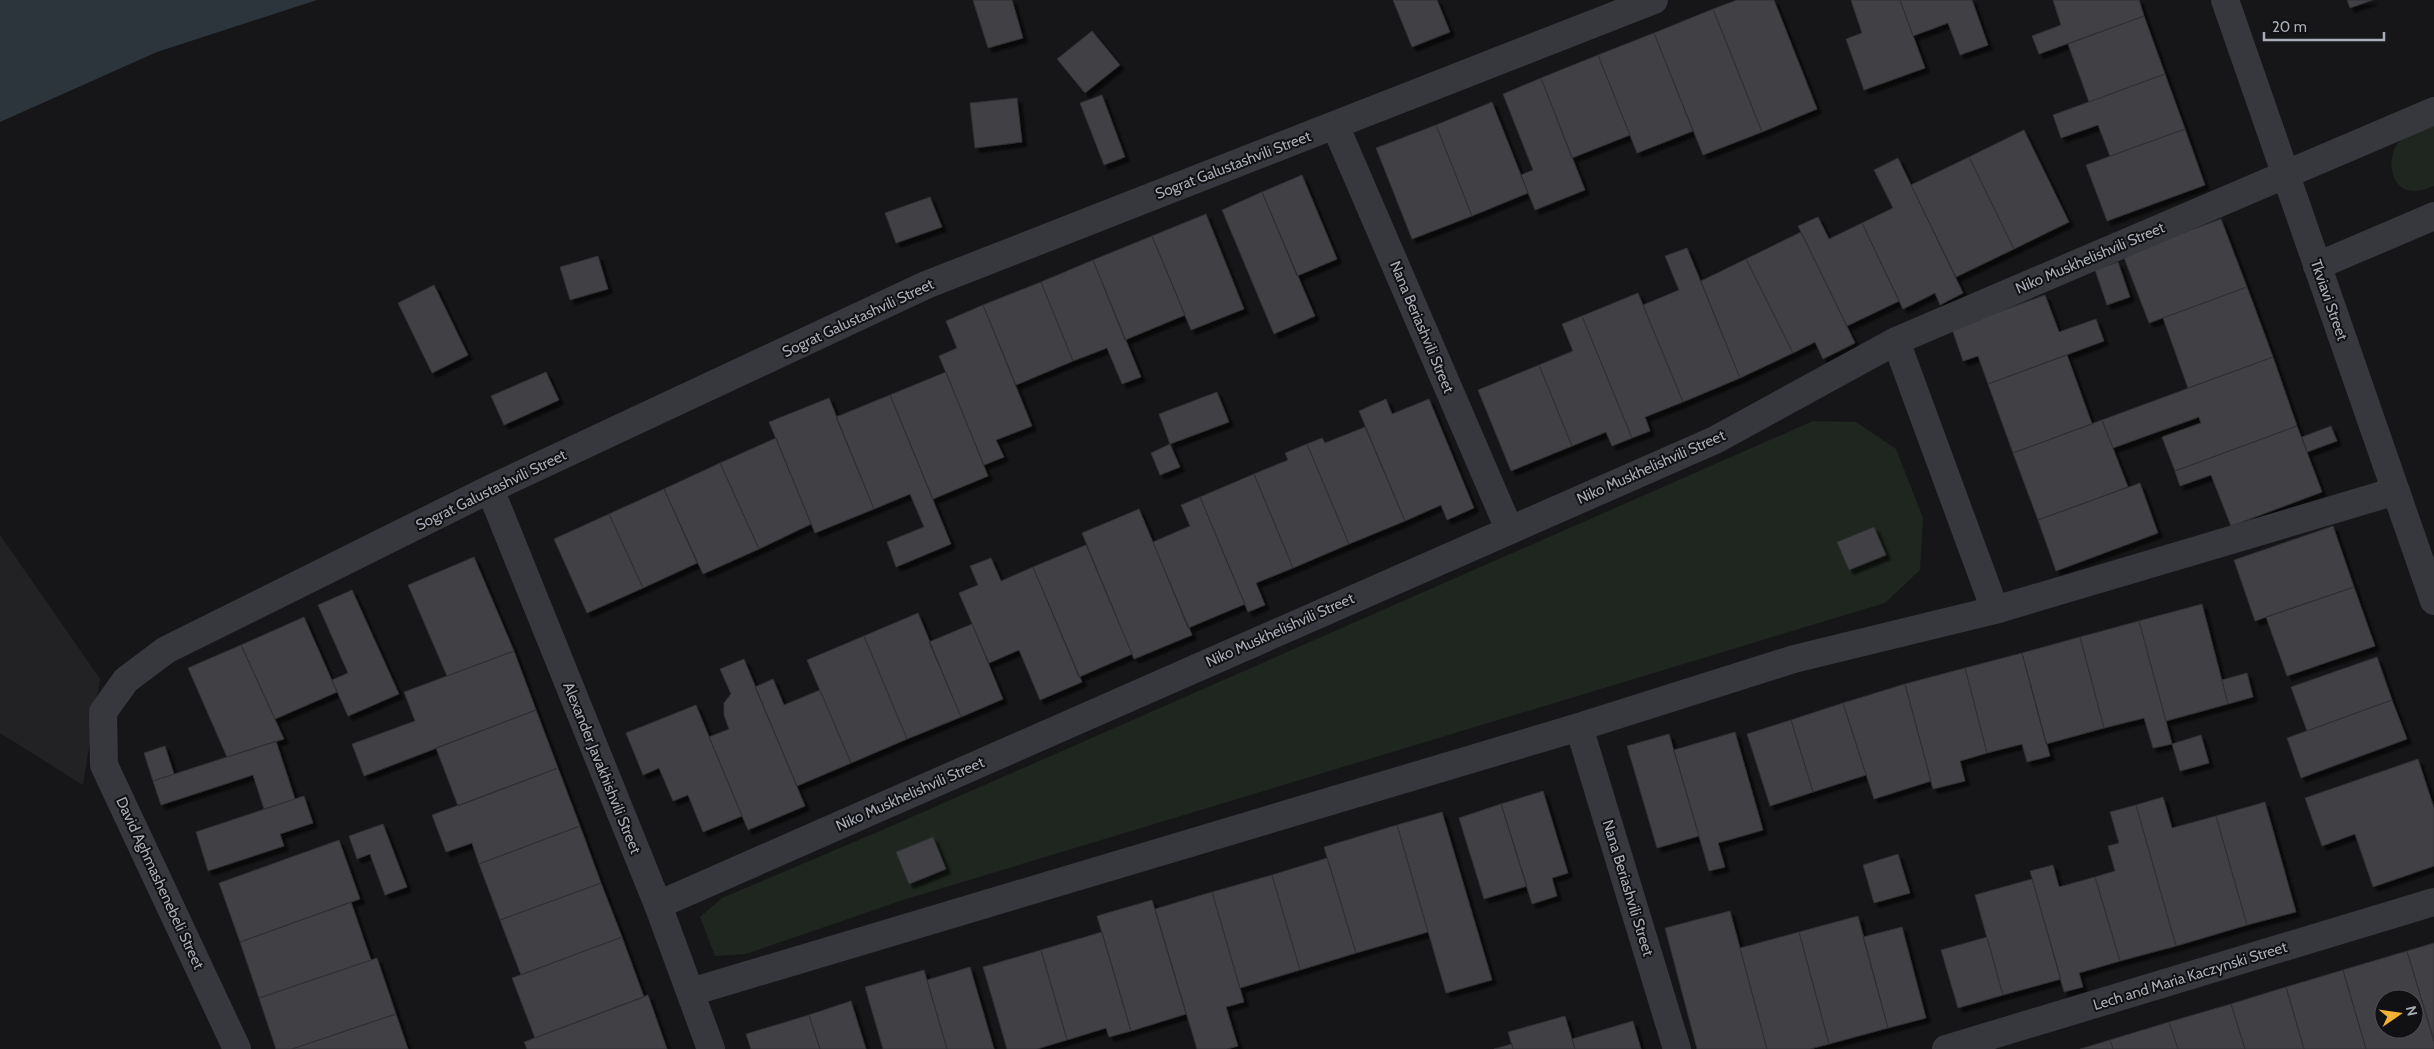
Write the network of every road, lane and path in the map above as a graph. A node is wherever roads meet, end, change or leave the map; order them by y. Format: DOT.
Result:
graph roads {
  1 [pos="1654,0"];
  2 [pos="2225,0"];
  3 [pos="2434,110"];
  4 [pos="1335,125"];
  5 [pos="2285,174"];
  6 [pos="2434,216"];
  7 [pos="2318,266"];
  8 [pos="1896,342"];
  9 [pos="490,490"];
  10 [pos="2396,491"];
  11 [pos="1509,529"];
  12 [pos="2434,601"];
  13 [pos="1995,610"];
  14 [pos="103,712"];
  15 [pos="1579,727"];
  16 [pos="2434,902"];
  17 [pos="658,905"];
  18 [pos="691,992"];
  19 [pos="237,1049"];
  20 [pos="711,1049"];
  21 [pos="1677,1049"];
  22 [pos="1946,1049"];
  1 -- 4 [label="street, Sograt Galustashvili Street"];
  2 -- 5 [label="street, Tkviavi Street"];
  3 -- 5 [label="street, Niko Muskhelishvili Street"];
  4 -- 9 [label="street, Sograt Galustashvili Street"];
  4 -- 11 [label="street, Nana Beriashvili Street"];
  5 -- 7 [label="street, Tkviavi Street"];
  5 -- 8 [label="street, Niko Muskhelishvili Street"];
  6 -- 7 [label="street"];
  7 -- 10 [label="street, Tkviavi Street"];
  8 -- 11 [label="street, Niko Muskhelishvili Street"];
  8 -- 13 [label="street"];
  9 -- 14 [label="street, Sograt Galustashvili Street"];
  9 -- 17 [label="street, Alexander Javakhishvili Street"];
  10 -- 12 [label="street, Tkviavi Street"];
  10 -- 13 [label="street"];
  11 -- 17 [label="street, Niko Muskhelishvili Street"];
  13 -- 15 [label="street"];
  14 -- 19 [label="street, David Aghmashenebeli Street"];
  15 -- 18 [label="street"];
  15 -- 21 [label="street, Nana Beriashvili Street"];
  16 -- 22 [label="street, Lech and Maria Kaczynski Street"];
  17 -- 18 [label="street, Alexander Javakhishvili Street"];
  18 -- 20 [label="street, Alexander Javakhishvili Street"];
}
